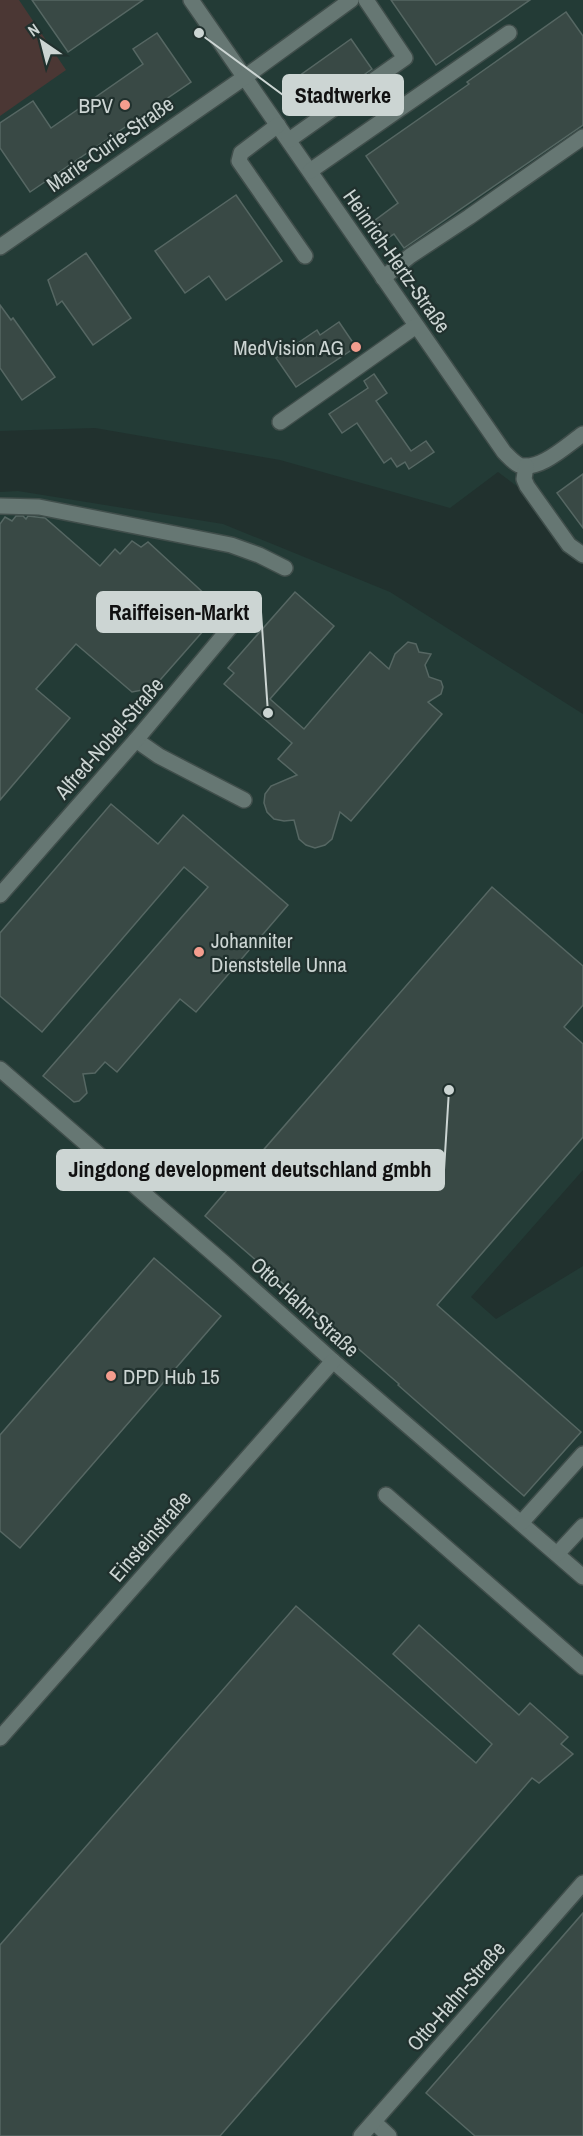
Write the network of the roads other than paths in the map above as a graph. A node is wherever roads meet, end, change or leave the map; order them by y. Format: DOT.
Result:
graph roads {
  1 [pos="191,0"];
  2 [pos="351,0"];
  3 [pos="366,0"];
  4 [pos="509,33"];
  5 [pos="245,77"];
  6 [pos="278,125"];
  7 [pos="583,136"];
  8 [pos="289,140"];
  9 [pos="310,171"];
  10 [pos="0,247"];
  11 [pos="305,256"];
  12 [pos="383,278"];
  13 [pos="416,326"];
  14 [pos="280,422"];
  15 [pos="583,434"];
  16 [pos="523,465"];
  17 [pos="0,506"];
  18 [pos="583,555"];
  19 [pos="285,568"];
  20 [pos="248,606"];
  21 [pos="136,740"];
  22 [pos="244,800"];
  23 [pos="0,895"];
  24 [pos="0,1069"];
  25 [pos="333,1361"];
  26 [pos="583,1454"];
  27 [pos="386,1495"];
  28 [pos="521,1523"];
  29 [pos="583,1526"];
  30 [pos="557,1554"];
  31 [pos="583,1577"];
  32 [pos="583,1667"];
  33 [pos="0,1738"];
  34 [pos="583,1883"];
  35 [pos="374,2122"];
  36 [pos="361,2136"];
  37 [pos="389,2136"];
  1 -- 5 [label="street, Heinrich-Hertz-Straße"];
  2 -- 5 [label="street"];
  3 -- 8 [label="street"];
  4 -- 9 [label="street"];
  5 -- 6 [label="street, Heinrich-Hertz-Straße"];
  5 -- 10 [label="street, Marie-Curie-Straße"];
  6 -- 8 [label="street, Heinrich-Hertz-Straße"];
  6 -- 11 [label="street"];
  7 -- 12 [label="street"];
  8 -- 9 [label="street, Heinrich-Hertz-Straße"];
  9 -- 12 [label="street, Heinrich-Hertz-Straße"];
  12 -- 13 [label="street, Heinrich-Hertz-Straße"];
  13 -- 14 [label="street"];
  13 -- 16 [label="street, Heinrich-Hertz-Straße"];
  15 -- 16 [label="street"];
  16 -- 18 [label="street"];
  17 -- 19 [label="street"];
  20 -- 21 [label="street, Alfred-Nobel-Straße"];
  21 -- 22 [label="street"];
  21 -- 23 [label="street, Alfred-Nobel-Straße"];
  24 -- 25 [label="street, Otto-Hahn-Straße"];
  25 -- 28 [label="street, Otto-Hahn-Straße"];
  25 -- 33 [label="street, Einsteinstraße"];
  26 -- 28 [label="street"];
  27 -- 32 [label="street"];
  28 -- 30 [label="street, Otto-Hahn-Straße"];
  29 -- 30 [label="street"];
  30 -- 31 [label="street, Otto-Hahn-Straße"];
  34 -- 35 [label="street, Otto-Hahn-Straße"];
  35 -- 36 [label="street, Otto-Hahn-Straße"];
  35 -- 37 [label="street"];
}
